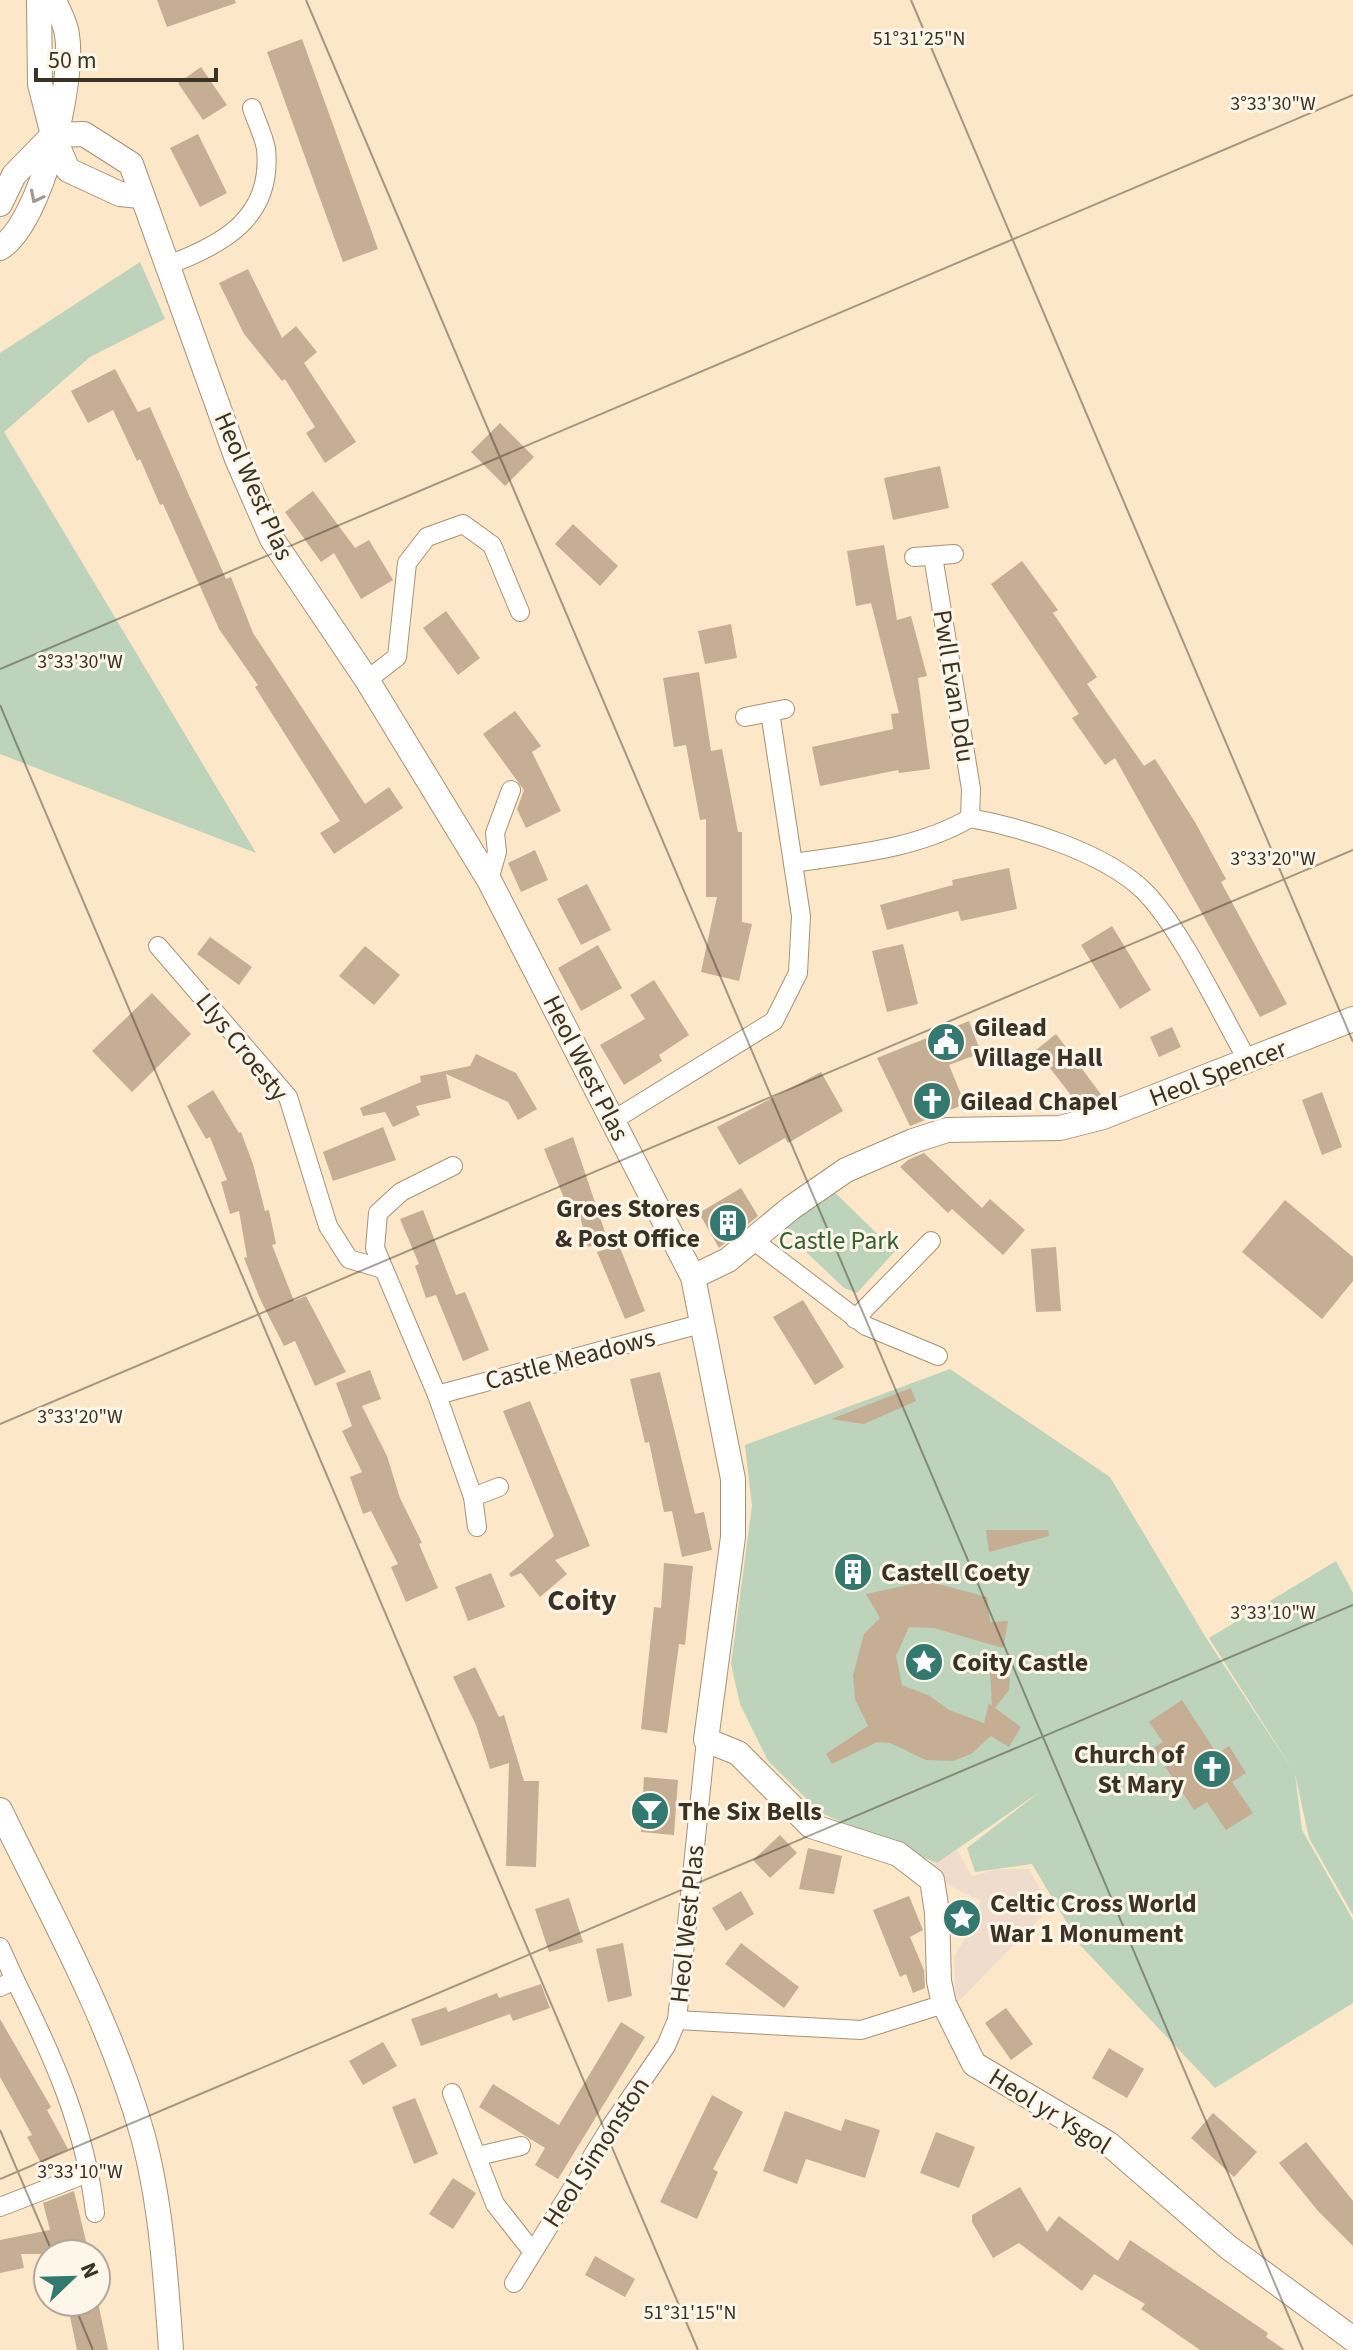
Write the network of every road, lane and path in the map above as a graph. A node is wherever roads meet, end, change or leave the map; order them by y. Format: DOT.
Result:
graph roads {
  1 [pos="39,0"];
  2 [pos="54,0"];
  3 [pos="252,108"];
  4 [pos="53,135"];
  5 [pos="140,196"];
  6 [pos="0,204"];
  7 [pos="0,248"];
  8 [pos="168,265"];
  9 [pos="954,554"];
  10 [pos="520,612"];
  11 [pos="367,680"];
  12 [pos="745,717"];
  13 [pos="511,790"];
  14 [pos="970,818"];
  15 [pos="793,863"];
  16 [pos="489,880"];
  17 [pos="158,946"];
  18 [pos="1353,1019"];
  19 [pos="1248,1061"];
  20 [pos="612,1121"];
  21 [pos="453,1166"];
  22 [pos="753,1240"];
  23 [pos="931,1241"];
  24 [pos="383,1269"];
  25 [pos="693,1277"];
  26 [pos="855,1319"];
  27 [pos="704,1323"];
  28 [pos="938,1356"];
  29 [pos="437,1395"];
  30 [pos="499,1487"];
  31 [pos="473,1497"];
  32 [pos="477,1527"];
  33 [pos="706,1740"];
  34 [pos="0,1810"];
  35 [pos="0,1947"];
  36 [pos="8,1983"];
  37 [pos="944,2004"];
  38 [pos="677,2020"];
  39 [pos="452,2093"];
  40 [pos="521,2146"];
  41 [pos="478,2156"];
  42 [pos="88,2173"];
  43 [pos="0,2207"];
  44 [pos="95,2213"];
  45 [pos="532,2251"];
  46 [pos="514,2283"];
  47 [pos="1353,2339"];
  48 [pos="171,2350"];
  1 -- 4 [label="street"];
  2 -- 4 [label="street"];
  3 -- 8 [label="street"];
  4 -- 5 [label="street"];
  4 -- 5 [label="street, Heol West Plas"];
  4 -- 6 [label="street"];
  4 -- 7 [label="street, one-way"];
  5 -- 8 [label="street, Heol West Plas"];
  8 -- 11 [label="street, Heol West Plas"];
  9 -- 14 [label="street, Pwll Evan Ddu"];
  10 -- 11 [label="street"];
  11 -- 16 [label="street, Heol West Plas"];
  12 -- 15 [label="street"];
  13 -- 16 [label="street"];
  14 -- 15 [label="street"];
  14 -- 19 [label="street"];
  15 -- 20 [label="street"];
  16 -- 20 [label="street, Heol West Plas"];
  17 -- 24 [label="street, Llys Croesty"];
  18 -- 19 [label="street, Heol Spencer"];
  19 -- 22 [label="street, Heol Spencer"];
  20 -- 25 [label="street, Heol West Plas"];
  21 -- 24 [label="street"];
  22 -- 25 [label="street, Heol Spencer"];
  22 -- 26 [label="street"];
  23 -- 26 [label="street"];
  24 -- 29 [label="street"];
  25 -- 27 [label="street, Heol West Plas"];
  26 -- 28 [label="street"];
  27 -- 29 [label="street, Castle Meadows"];
  27 -- 33 [label="street, Heol West Plas"];
  29 -- 31 [label="street"];
  30 -- 31 [label="street"];
  31 -- 32 [label="street"];
  33 -- 37 [label="street"];
  33 -- 38 [label="street, Heol West Plas"];
  34 -- 48 [label="street"];
  35 -- 36 [label="street"];
  36 -- 42 [label="street"];
  37 -- 38 [label="street"];
  37 -- 47 [label="street, Heol yr Ysgol"];
  38 -- 45 [label="street, Heol Simonston"];
  39 -- 41 [label="street"];
  40 -- 41 [label="street"];
  41 -- 45 [label="street"];
  42 -- 43 [label="street"];
  42 -- 44 [label="street"];
  45 -- 46 [label="street, Heol Simonston"];
}
